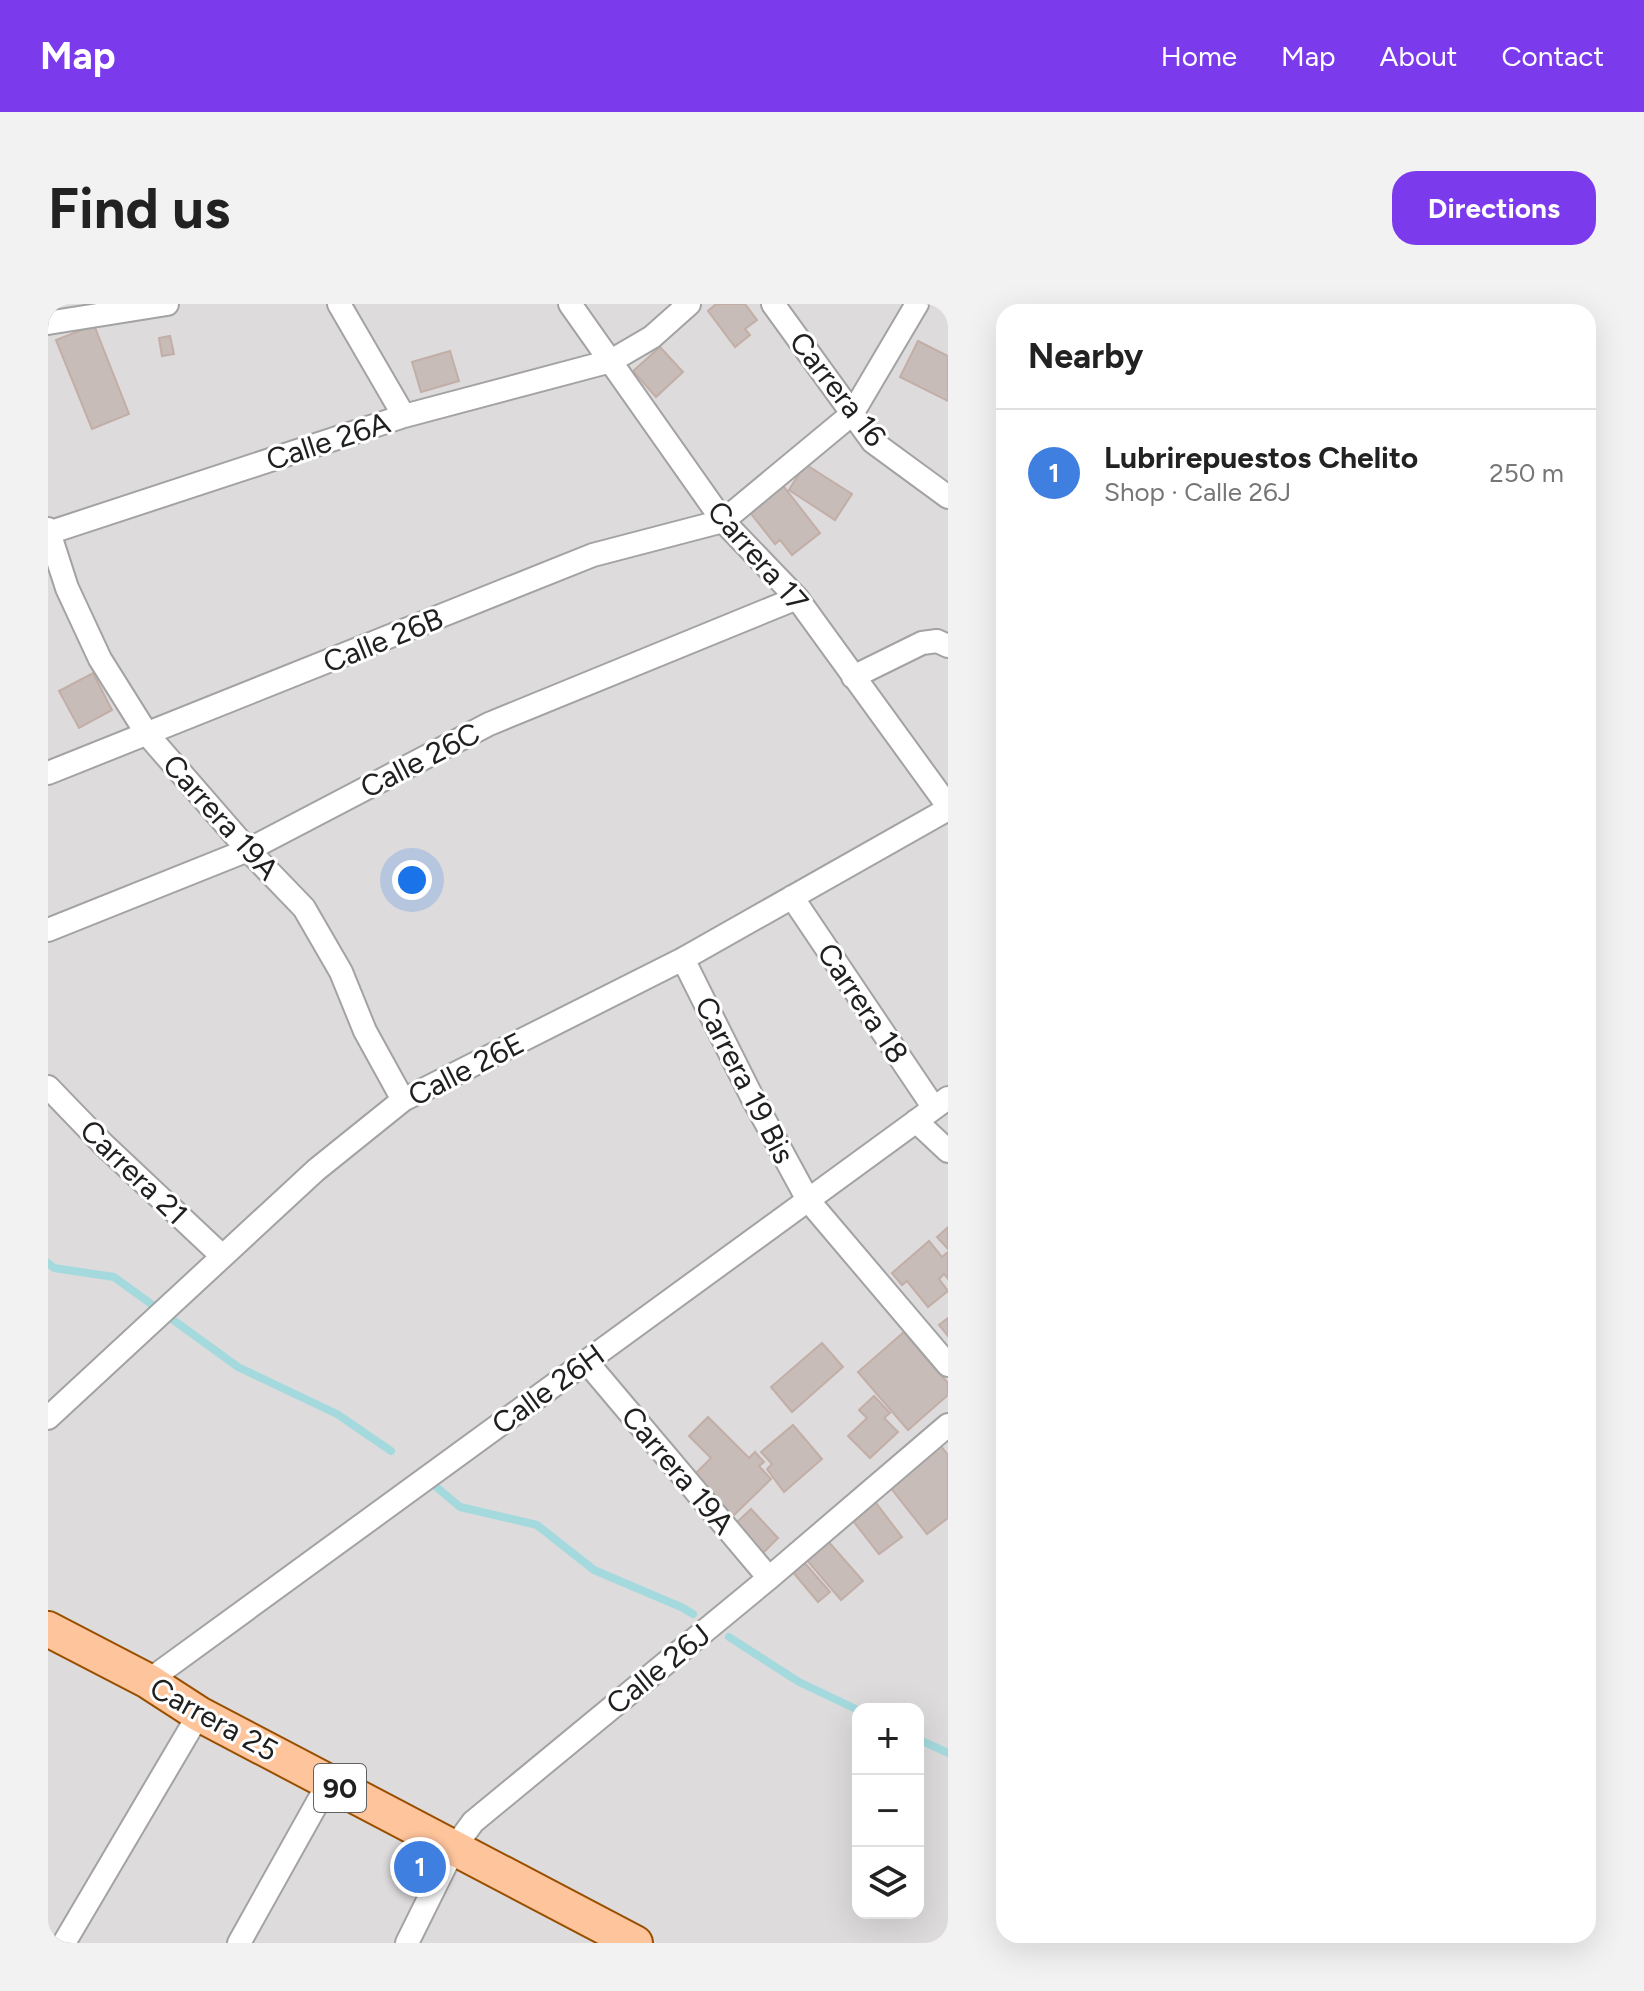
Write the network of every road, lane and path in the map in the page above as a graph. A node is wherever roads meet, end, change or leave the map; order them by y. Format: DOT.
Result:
graph roads {
  1 [pos="167,304"];
  2 [pos="339,304"];
  3 [pos="570,304"];
  4 [pos="689,304"];
  5 [pos="773,304"];
  6 [pos="917,304"];
  7 [pos="48,323"];
  8 [pos="611,361"];
  9 [pos="852,414"];
  10 [pos="404,416"];
  11 [pos="948,497"];
  12 [pos="723,521"];
  13 [pos="49,531"];
  14 [pos="797,598"];
  15 [pos="948,646"];
  16 [pos="853,677"];
  17 [pos="147,734"];
  18 [pos="48,773"];
  19 [pos="948,808"];
  20 [pos="248,850"];
  21 [pos="792,897"];
  22 [pos="48,930"];
  23 [pos="683,959"];
  24 [pos="48,1087"];
  25 [pos="403,1100"];
  26 [pos="933,1109"];
  27 [pos="948,1151"];
  28 [pos="808,1200"];
  29 [pos="221,1255"];
  30 [pos="586,1361"];
  31 [pos="948,1365"];
  32 [pos="48,1418"];
  33 [pos="948,1425"];
  34 [pos="769,1578"];
  35 [pos="49,1631"];
  36 [pos="148,1681"];
  37 [pos="199,1714"];
  38 [pos="329,1782"];
  39 [pos="454,1848"];
  40 [pos="594,1934"];
  41 [pos="64,1943"];
  42 [pos="239,1943"];
  43 [pos="407,1943"];
  44 [pos="635,1943"];
  1 -- 7 [label="street"];
  2 -- 10 [label="street"];
  3 -- 8 [label="street, Carrera 17"];
  4 -- 8 [label="street, Calle 26A"];
  5 -- 9 [label="street, Carrera 16"];
  6 -- 9 [label="street"];
  8 -- 10 [label="street, Calle 26A"];
  8 -- 12 [label="street, Carrera 17"];
  9 -- 11 [label="street, Carrera 16"];
  9 -- 12 [label="street"];
  10 -- 13 [label="street, Calle 26A"];
  12 -- 14 [label="street, Carrera 17"];
  12 -- 17 [label="street, Calle 26B"];
  13 -- 17 [label="street, Carrera 19A"];
  14 -- 16 [label="street, Carrera 17"];
  14 -- 20 [label="street, Calle 26C"];
  15 -- 16 [label="street"];
  16 -- 19 [label="street, Carrera 17"];
  17 -- 18 [label="street, Calle 26B"];
  17 -- 20 [label="street, Carrera 19A"];
  19 -- 21 [label="street, Calle 26E"];
  20 -- 22 [label="street, Calle 26C"];
  20 -- 25 [label="street, Carrera 19A"];
  21 -- 23 [label="street, Calle 26E"];
  21 -- 26 [label="street, Carrera 18"];
  23 -- 25 [label="street, Calle 26E"];
  23 -- 28 [label="street, Carrera 19 Bis"];
  24 -- 29 [label="street, Carrera 21"];
  25 -- 29 [label="street, Calle 26E"];
  26 -- 27 [label="street, Carrera 18"];
  26 -- 28 [label="street, Calle 26H"];
  28 -- 30 [label="street, Calle 26H"];
  28 -- 31 [label="street, Carrera 19 Bis"];
  29 -- 32 [label="street, Calle 26E"];
  30 -- 34 [label="street, Carrera 19A"];
  30 -- 36 [label="street, Calle 26H"];
  33 -- 34 [label="street, Calle 26J"];
  34 -- 39 [label="street, Calle 26J"];
  35 -- 36 [label="main road, Carrera 25 / 90"];
  36 -- 37 [label="main road, Carrera 25 / 90"];
  37 -- 38 [label="main road, Carrera 25 / 90"];
  37 -- 41 [label="street"];
  38 -- 39 [label="main road, Carrera 25 / 90"];
  38 -- 42 [label="street"];
  39 -- 40 [label="main road, Carrera 25 / 90"];
  39 -- 43 [label="street, Calle 26J"];
  40 -- 44 [label="main road, Carrera 25 / 90"];
}
